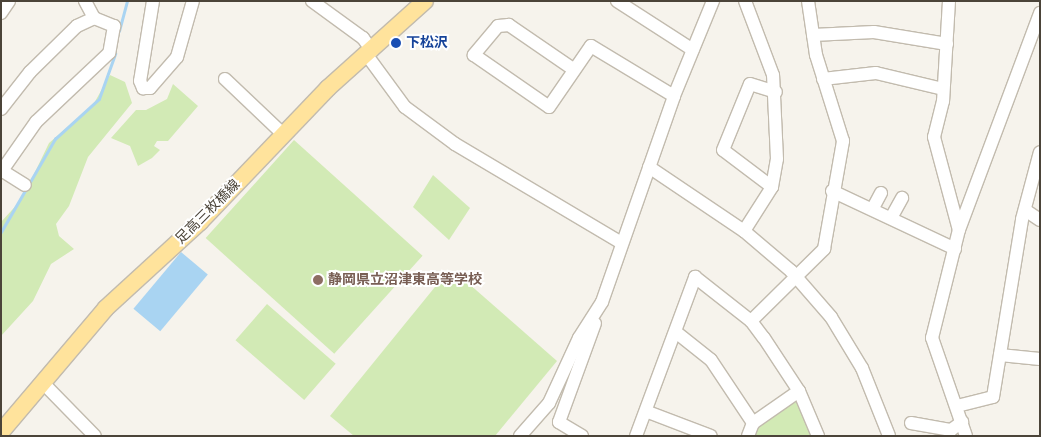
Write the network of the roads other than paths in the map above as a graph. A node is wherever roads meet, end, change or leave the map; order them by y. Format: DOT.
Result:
graph roads {
  1 [pos="9,1"];
  2 [pos="85,1"];
  3 [pos="153,1"];
  4 [pos="193,1"];
  5 [pos="312,1"];
  6 [pos="424,1"];
  7 [pos="617,1"];
  8 [pos="745,1"];
  9 [pos="808,1"];
  10 [pos="949,1"];
  11 [pos="711,2"];
  12 [pos="1,13"];
  13 [pos="1040,13"];
  14 [pos="94,18"];
  15 [pos="813,35"];
  16 [pos="947,44"];
  17 [pos="693,50"];
  18 [pos="369,52"];
  19 [pos="573,69"];
  20 [pos="225,79"];
  21 [pos="823,79"];
  22 [pos="942,89"];
  23 [pos="776,92"];
  24 [pos="674,96"];
  25 [pos="1,109"];
  26 [pos="283,134"];
  27 [pos="1040,152"];
  28 [pos="649,166"];
  29 [pos="2,171"];
  30 [pos="25,185"];
  31 [pos="772,187"];
  32 [pos="832,191"];
  33 [pos="881,193"];
  34 [pos="902,198"];
  35 [pos="873,208"];
  36 [pos="1025,210"];
  37 [pos="891,218"];
  38 [pos="1040,220"];
  39 [pos="959,230"];
  40 [pos="744,232"];
  41 [pos="622,243"];
  42 [pos="955,249"];
  43 [pos="796,276"];
  44 [pos="602,302"];
  45 [pos="751,320"];
  46 [pos="677,333"];
  47 [pos="1000,355"];
  48 [pos="1040,359"];
  49 [pos="45,385"];
  50 [pos="799,391"];
  51 [pos="957,406"];
  52 [pos="648,412"];
  53 [pos="911,422"];
  54 [pos="962,422"];
  55 [pos="753,423"];
  56 [pos="1,432"];
  57 [pos="95,436"];
  58 [pos="520,436"];
  59 [pos="582,436"];
  60 [pos="636,436"];
  61 [pos="711,436"];
  62 [pos="748,436"];
  63 [pos="818,436"];
  64 [pos="889,436"];
  65 [pos="966,436"];
  1 -- 12 [label="street"];
  2 -- 14 [label="street"];
  3 -- 4 [label="street"];
  5 -- 18 [label="street"];
  6 -- 18 [label="main road, 足高三枚橋線"];
  7 -- 17 [label="street"];
  8 -- 23 [label="street"];
  9 -- 15 [label="street"];
  10 -- 16 [label="street"];
  11 -- 17 [label="street"];
  13 -- 39 [label="street"];
  14 -- 25 [label="street"];
  14 -- 29 [label="street"];
  15 -- 16 [label="street"];
  15 -- 21 [label="street"];
  16 -- 22 [label="street"];
  17 -- 24 [label="street"];
  18 -- 26 [label="main road, 足高三枚橋線"];
  18 -- 41 [label="street"];
  19 -- 19 [label="street"];
  19 -- 24 [label="street"];
  20 -- 26 [label="street"];
  21 -- 22 [label="street"];
  21 -- 32 [label="street"];
  22 -- 39 [label="street"];
  23 -- 31 [label="street"];
  23 -- 31 [label="street"];
  24 -- 28 [label="street"];
  26 -- 49 [label="main road, 足高三枚橋線"];
  27 -- 36 [label="street"];
  28 -- 40 [label="street"];
  28 -- 41 [label="street"];
  29 -- 30 [label="street"];
  31 -- 40 [label="street"];
  32 -- 35 [label="street"];
  32 -- 43 [label="street"];
  33 -- 35 [label="street"];
  34 -- 37 [label="street"];
  35 -- 37 [label="street"];
  36 -- 38 [label="street"];
  36 -- 47 [label="street"];
  37 -- 42 [label="street"];
  39 -- 42 [label="street"];
  40 -- 43 [label="street"];
  41 -- 44 [label="street"];
  42 -- 51 [label="street"];
  43 -- 45 [label="street"];
  43 -- 64 [label="street"];
  44 -- 58 [label="street"];
  44 -- 59 [label="street"];
  45 -- 46 [label="street"];
  45 -- 50 [label="street"];
  46 -- 52 [label="street"];
  46 -- 55 [label="street"];
  47 -- 48 [label="street"];
  47 -- 51 [label="street"];
  49 -- 56 [label="main road, 足高三枚橋線"];
  49 -- 57 [label="street"];
  50 -- 55 [label="street"];
  50 -- 63 [label="street"];
  51 -- 54 [label="street"];
  52 -- 60 [label="street"];
  52 -- 61 [label="street"];
  53 -- 54 [label="street"];
  54 -- 65 [label="street"];
  55 -- 62 [label="street"];
}
